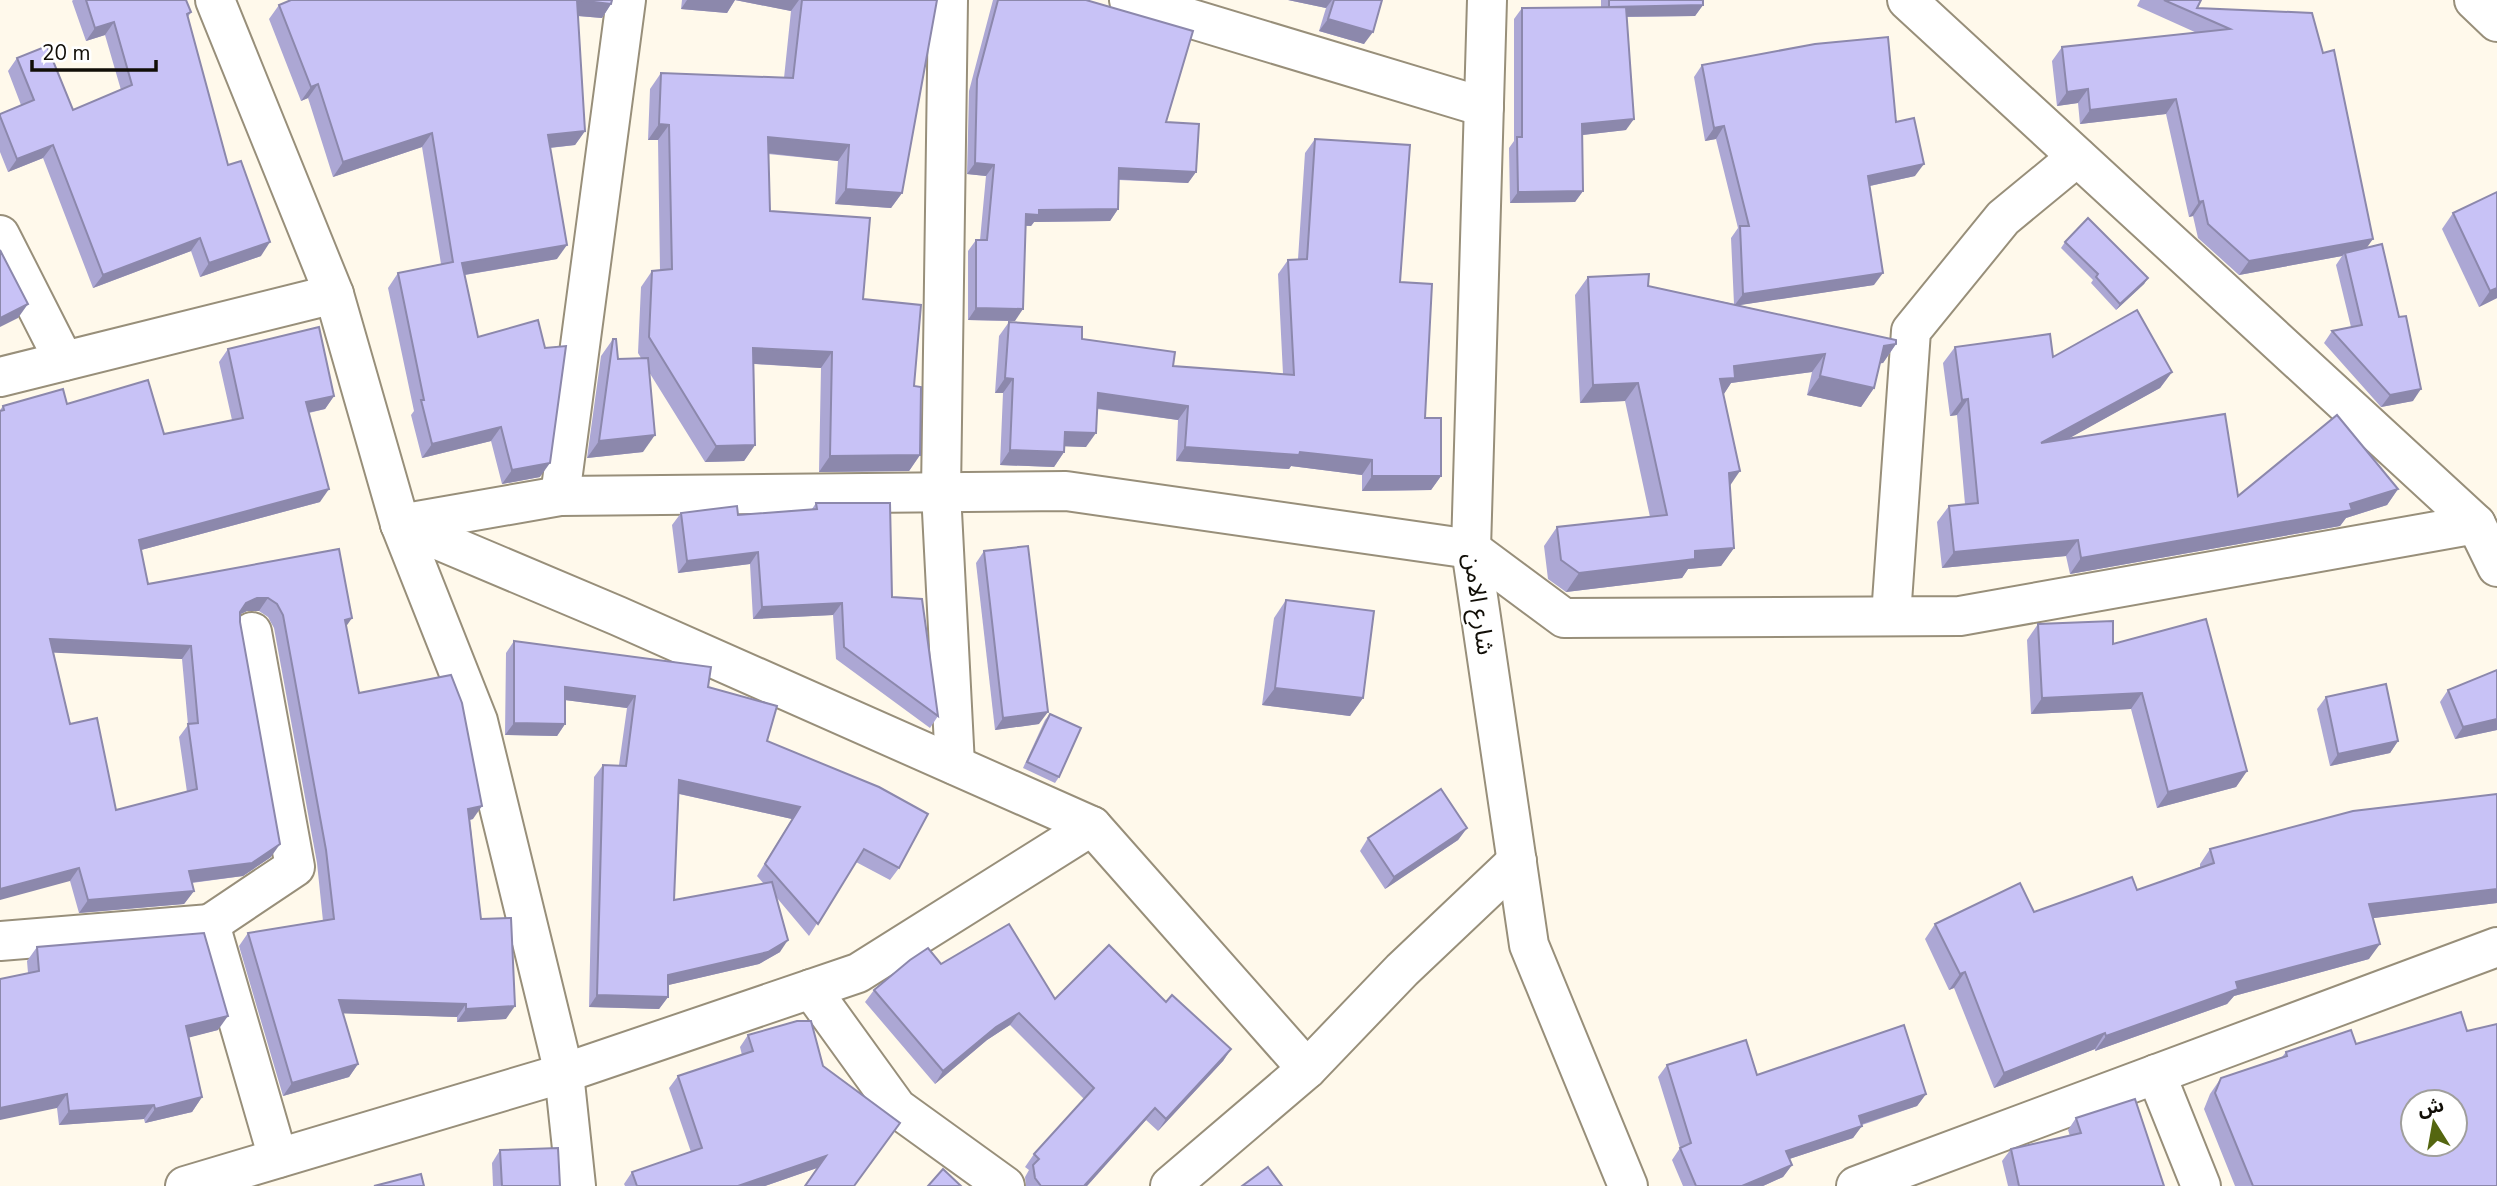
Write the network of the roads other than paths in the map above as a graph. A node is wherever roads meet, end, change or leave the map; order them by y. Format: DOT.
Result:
graph roads {
  1 [pos="215,0"];
  2 [pos="626,0"];
  3 [pos="948,0"];
  4 [pos="1129,0"];
  5 [pos="1487,0"];
  6 [pos="1908,0"];
  7 [pos="2474,0"];
  8 [pos="1196,10"];
  9 [pos="2497,22"];
  10 [pos="1484,107"];
  11 [pos="2077,156"];
  12 [pos="0,235"];
  13 [pos="334,294"];
  14 [pos="64,361"];
  15 [pos="0,377"];
  16 [pos="941,492"];
  17 [pos="559,496"];
  18 [pos="400,524"];
  19 [pos="2476,524"];
  20 [pos="1471,549"];
  21 [pos="2497,567"];
  22 [pos="1891,617"];
  23 [pos="251,632"];
  24 [pos="955,765"];
  25 [pos="1092,826"];
  26 [pos="1517,861"];
  27 [pos="210,924"];
  28 [pos="0,941"];
  29 [pos="2497,947"];
  30 [pos="811,989"];
  31 [pos="1307,1069"];
  32 [pos="564,1073"];
  33 [pos="2156,1074"];
  34 [pos="263,1170"];
  35 [pos="184,1186"];
  36 [pos="576,1186"];
  37 [pos="1005,1186"];
  38 [pos="1170,1186"];
  39 [pos="1628,1186"];
  40 [pos="1856,1186"];
  41 [pos="2201,1186"];
  1 -- 13 [label="street"];
  2 -- 17 [label="street"];
  3 -- 16 [label="street"];
  4 -- 8 [label="street"];
  5 -- 10 [label="street, شارع الامن"];
  6 -- 11 [label="street"];
  7 -- 9 [label="street"];
  8 -- 10 [label="street"];
  10 -- 20 [label="street, شارع الامن"];
  11 -- 19 [label="street"];
  11 -- 22 [label="street"];
  12 -- 14 [label="street"];
  13 -- 14 [label="street"];
  13 -- 18 [label="street"];
  14 -- 15 [label="street"];
  16 -- 17 [label="street"];
  16 -- 20 [label="street"];
  16 -- 24 [label="street"];
  17 -- 18 [label="street"];
  18 -- 24 [label="street"];
  18 -- 32 [label="street"];
  19 -- 21 [label="street"];
  19 -- 22 [label="street"];
  20 -- 22 [label="street"];
  20 -- 26 [label="street, شارع الامن"];
  23 -- 27 [label="street"];
  24 -- 25 [label="street"];
  25 -- 30 [label="street"];
  25 -- 31 [label="street"];
  26 -- 31 [label="street"];
  26 -- 39 [label="street, شارع الامن"];
  27 -- 28 [label="street"];
  27 -- 34 [label="street"];
  29 -- 33 [label="street"];
  30 -- 32 [label="street"];
  30 -- 37 [label="street"];
  31 -- 38 [label="street"];
  32 -- 34 [label="street"];
  32 -- 36 [label="street"];
  33 -- 40 [label="street"];
  33 -- 41 [label="street"];
  34 -- 35 [label="street"];
}
